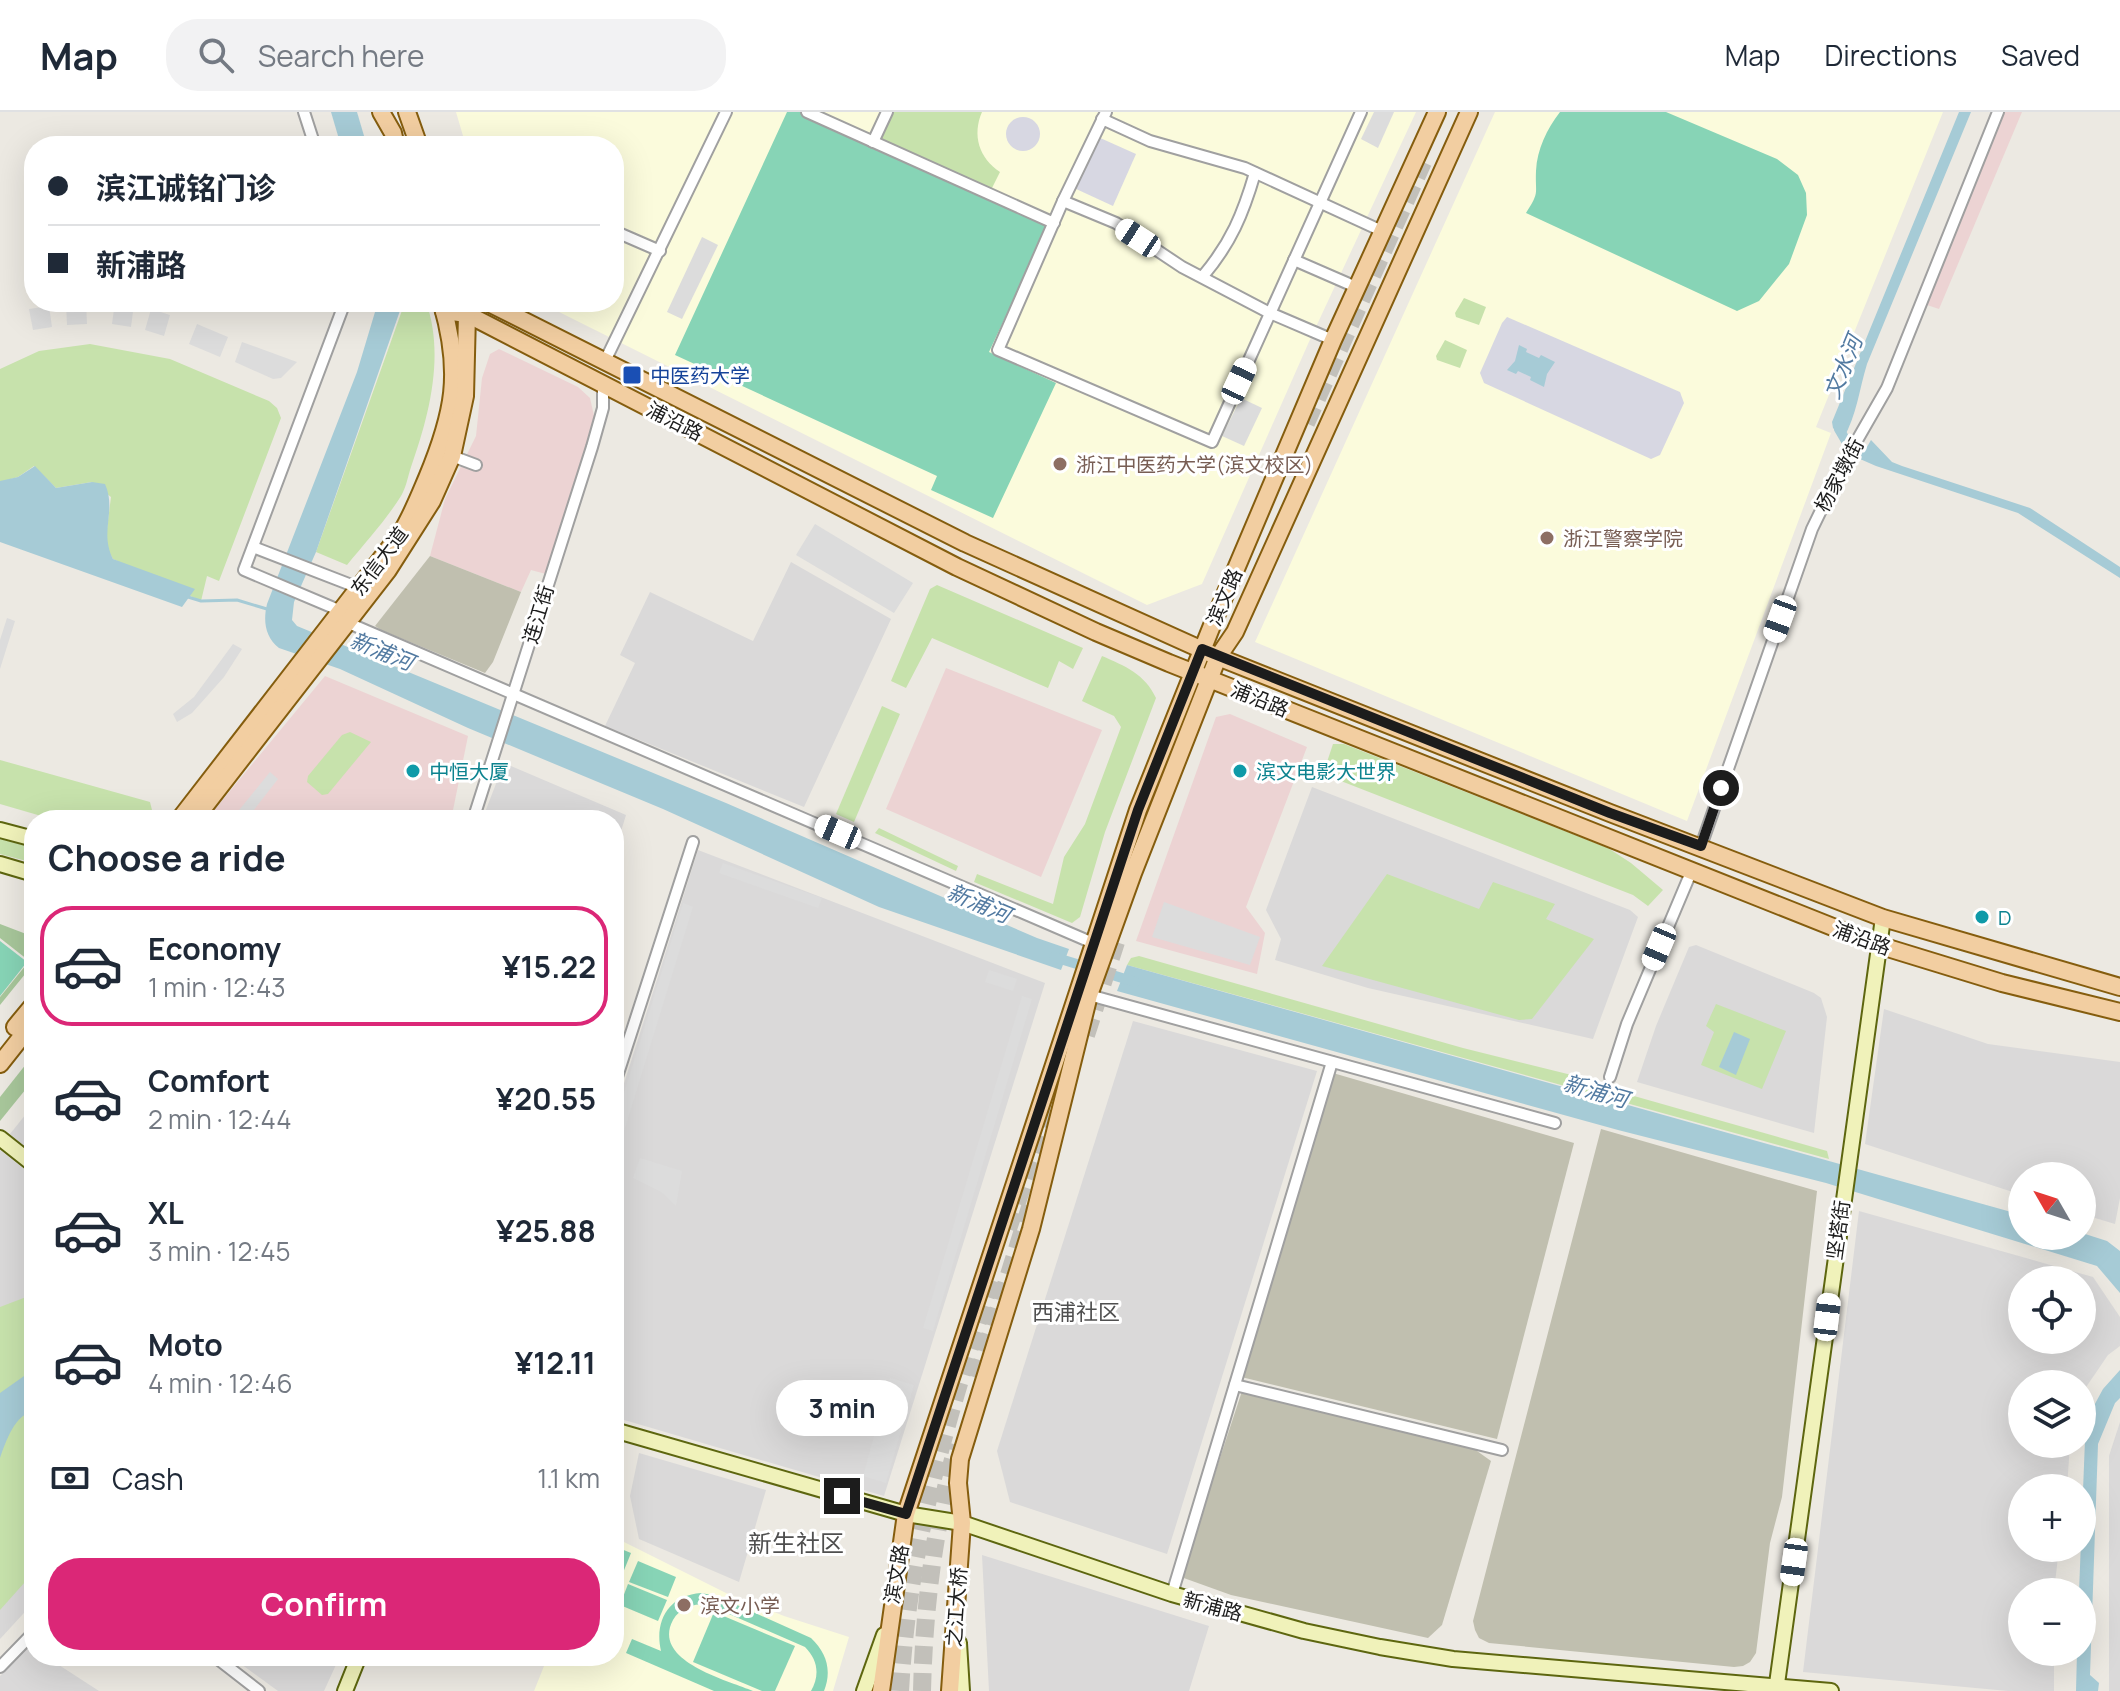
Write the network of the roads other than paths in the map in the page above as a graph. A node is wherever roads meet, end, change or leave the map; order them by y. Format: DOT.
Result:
graph roads {
  1 [pos="304,112"];
  2 [pos="381,112"];
  3 [pos="389,112"];
  4 [pos="410,112"];
  5 [pos="726,112"];
  6 [pos="807,112"];
  7 [pos="887,112"];
  8 [pos="1361,112"];
  9 [pos="1437,112"];
  10 [pos="1469,112"];
  11 [pos="1998,112"];
  12 [pos="1104,116"];
  13 [pos="312,136"];
  14 [pos="393,136"];
  15 [pos="394,136"];
  16 [pos="416,136"];
  17 [pos="873,142"];
  18 [pos="1255,173"];
  19 [pos="1063,201"];
  20 [pos="1320,203"];
  21 [pos="1054,223"];
  22 [pos="1382,231"];
  23 [pos="624,235"];
  24 [pos="660,251"];
  25 [pos="1294,260"];
  26 [pos="1203,276"];
  27 [pos="1356,287"];
  28 [pos="341,312"];
  29 [pos="446,312"];
  30 [pos="465,312"];
  31 [pos="472,312"];
  32 [pos="507,312"];
  33 [pos="1270,313"];
  34 [pos="1333,340"];
  35 [pos="605,361"];
  36 [pos="603,384"];
  37 [pos="624,396"];
  38 [pos="603,408"];
  39 [pos="452,456"];
  40 [pos="476,465"];
  41 [pos="253,547"];
  42 [pos="359,588"];
  43 [pos="337,625"];
  44 [pos="1202,649"];
  45 [pos="1218,657"];
  46 [pos="307,662"];
  47 [pos="1193,673"];
  48 [pos="1210,679"];
  49 [pos="513,698"];
  50 [pos="187,810"];
  51 [pos="201,810"];
  52 [pos="476,810"];
  53 [pos="0,830"];
  54 [pos="24,836"];
  55 [pos="693,842"];
  56 [pos="1701,846"];
  57 [pos="0,864"];
  58 [pos="1692,870"];
  59 [pos="24,871"];
  60 [pos="1883,918"];
  61 [pos="1100,938"];
  62 [pos="1878,945"];
  63 [pos="2120,987"];
  64 [pos="1084,993"];
  65 [pos="2120,1012"];
  66 [pos="24,1016"];
  67 [pos="24,1034"];
  68 [pos="0,1046"];
  69 [pos="624,1055"];
  70 [pos="1332,1062"];
  71 [pos="0,1064"];
  72 [pos="1610,1077"];
  73 [pos="1555,1123"];
  74 [pos="0,1138"];
  75 [pos="24,1157"];
  76 [pos="1235,1385"];
  77 [pos="624,1433"];
  78 [pos="1502,1450"];
  79 [pos="906,1514"];
  80 [pos="962,1523"];
  81 [pos="896,1580"];
  82 [pos="957,1590"];
  83 [pos="1172,1594"];
  84 [pos="24,1642"];
  85 [pos="227,1666"];
  86 [pos="355,1666"];
  87 [pos="0,1667"];
  88 [pos="1778,1689"];
  89 [pos="259,1691"];
  90 [pos="345,1691"];
  91 [pos="864,1691"];
  92 [pos="881,1691"];
  93 [pos="950,1691"];
  94 [pos="962,1691"];
  95 [pos="1831,1691"];
  1 -- 13 [label="street"];
  2 -- 14 [label="main road"];
  3 -- 15 [label="main road"];
  4 -- 16 [label="main road"];
  5 -- 24 [label="street"];
  6 -- 17 [label="street"];
  7 -- 17 [label="street"];
  8 -- 20 [label="street"];
  9 -- 22 [label="main road, 滨文路"];
  10 -- 45 [label="main road, 滨文路"];
  11 -- 56 [label="street, 杨家墩街"];
  12 -- 18 [label="street"];
  12 -- 19 [label="street"];
  17 -- 21 [label="street"];
  18 -- 20 [label="street"];
  18 -- 26 [label="street"];
  19 -- 21 [label="street"];
  19 -- 26 [label="street"];
  20 -- 22 [label="street"];
  20 -- 25 [label="street"];
  21 -- 33 [label="street"];
  22 -- 27 [label="main road, 滨文路"];
  23 -- 24 [label="street"];
  24 -- 35 [label="street"];
  25 -- 27 [label="street"];
  25 -- 33 [label="street"];
  26 -- 33 [label="street"];
  27 -- 34 [label="main road, 滨文路"];
  28 -- 41 [label="street"];
  29 -- 42 [label="main road, 东信大道"];
  30 -- 39 [label="main road, 东信大道"];
  31 -- 36 [label="main road, 浦沿路"];
  32 -- 35 [label="main road, 浦沿路"];
  33 -- 34 [label="street"];
  34 -- 44 [label="main road, 滨文路"];
  35 -- 44 [label="main road, 浦沿路"];
  36 -- 37 [label="main road, 浦沿路"];
  36 -- 38 [label="street, 连江街"];
  37 -- 38 [label="street"];
  37 -- 47 [label="main road, 浦沿路"];
  38 -- 49 [label="street, 连江街"];
  39 -- 40 [label="street"];
  39 -- 43 [label="main road, 东信大道"];
  41 -- 42 [label="street"];
  41 -- 43 [label="street"];
  42 -- 43 [label="main road, 东信大道"];
  43 -- 46 [label="main road, 东信大道"];
  43 -- 49 [label="street"];
  44 -- 45 [label="main road, 浦沿路"];
  44 -- 47 [label="main road, 滨文路"];
  45 -- 48 [label="main road, 滨文路"];
  45 -- 56 [label="main road, 浦沿路"];
  46 -- 50 [label="main road, 东信大道"];
  46 -- 51 [label="main road, 东信大道"];
  47 -- 48 [label="main road, 浦沿路"];
  47 -- 61 [label="main road, 滨文路"];
  48 -- 58 [label="main road, 浦沿路"];
  48 -- 61 [label="main road, 滨文路"];
  49 -- 52 [label="street, 连江街"];
  49 -- 61 [label="street"];
  53 -- 54 [label="street"];
  55 -- 69 [label="street"];
  56 -- 60 [label="main road, 浦沿路"];
  57 -- 59 [label="street"];
  58 -- 62 [label="main road, 浦沿路"];
  58 -- 72 [label="street"];
  60 -- 62 [label="street, 坚塔街"];
  60 -- 63 [label="main road, 浦沿路"];
  61 -- 64 [label="main road, 滨文路"];
  62 -- 65 [label="main road, 浦沿路"];
  62 -- 88 [label="street, 坚塔街"];
  64 -- 70 [label="street"];
  64 -- 79 [label="main road, 滨文路"];
  64 -- 80 [label="main road, 滨文路"];
  66 -- 68 [label="main road"];
  67 -- 71 [label="main road"];
  70 -- 73 [label="street"];
  70 -- 76 [label="street"];
  74 -- 75 [label="street"];
  76 -- 78 [label="street"];
  76 -- 83 [label="street"];
  77 -- 79 [label="street, 新浦路"];
  79 -- 80 [label="street, 新浦路"];
  79 -- 81 [label="main road, 滨文路"];
  80 -- 82 [label="main road, 之江大桥"];
  80 -- 83 [label="street, 新浦路"];
  81 -- 91 [label="street, 滨文路"];
  81 -- 92 [label="main road"];
  82 -- 93 [label="main road, 之江大桥"];
  82 -- 94 [label="street"];
  83 -- 88 [label="street, 新浦路"];
  84 -- 87 [label="street"];
  85 -- 89 [label="street"];
  86 -- 90 [label="street"];
  88 -- 95 [label="street, 新浦路"];
}
